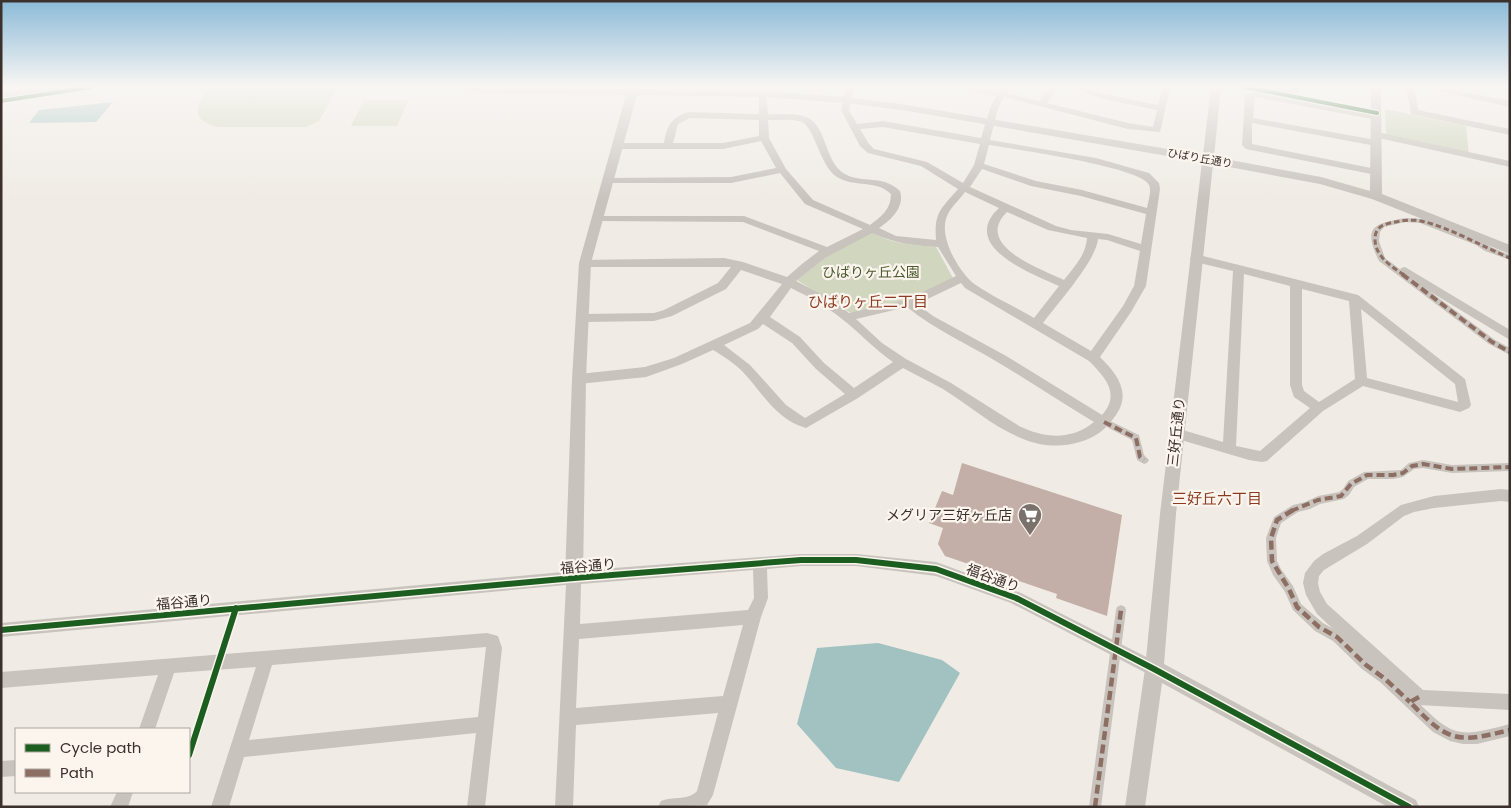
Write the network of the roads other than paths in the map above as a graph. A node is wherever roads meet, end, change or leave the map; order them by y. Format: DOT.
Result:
graph roads {
  1 [pos="623,125"];
  2 [pos="672,125"];
  3 [pos="763,125"];
  4 [pos="810,125"];
  5 [pos="876,125"];
  6 [pos="887,125"];
  7 [pos="989,125"];
  8 [pos="1006,125"];
  9 [pos="1123,125"];
  10 [pos="1158,125"];
  11 [pos="1211,125"];
  12 [pos="1249,125"];
  13 [pos="1281,125"];
  14 [pos="1377,125"];
  15 [pos="1475,125"];
  16 [pos="854,127"];
  17 [pos="1510,132"];
  18 [pos="764,138"];
  19 [pos="1377,139"];
  20 [pos="985,141"];
  21 [pos="617,146"];
  22 [pos="668,146"];
  23 [pos="1207,159"];
  24 [pos="1510,164"];
  25 [pos="979,165"];
  26 [pos="782,170"];
  27 [pos="1376,172"];
  28 [pos="608,181"];
  29 [pos="964,188"];
  30 [pos="1376,196"];
  31 [pos="1006,208"];
  32 [pos="1150,212"];
  33 [pos="598,218"];
  34 [pos="873,229"];
  35 [pos="1092,235"];
  36 [pos="941,244"];
  37 [pos="1145,249"];
  38 [pos="1510,250"];
  39 [pos="828,251"];
  40 [pos="1195,258"];
  41 [pos="1510,258"];
  42 [pos="585,263"];
  43 [pos="739,265"];
  44 [pos="1239,270"];
  45 [pos="1404,271"];
  46 [pos="962,278"];
  47 [pos="789,282"];
  48 [pos="1296,283"];
  49 [pos="1066,285"];
  50 [pos="1354,298"];
  51 [pos="909,303"];
  52 [pos="847,317"];
  53 [pos="583,318"];
  54 [pos="763,318"];
  55 [pos="1036,324"];
  56 [pos="1510,336"];
  57 [pos="715,345"];
  58 [pos="1510,352"];
  59 [pos="1093,358"];
  60 [pos="902,362"];
  61 [pos="579,379"];
  62 [pos="1361,380"];
  63 [pos="854,395"];
  64 [pos="1319,408"];
  65 [pos="1104,422"];
  66 [pos="1176,433"];
  67 [pos="1229,448"];
  68 [pos="1144,460"];
  69 [pos="1510,467"];
  70 [pos="1510,496"];
  71 [pos="760,564"];
  72 [pos="574,578"];
  73 [pos="1121,610"];
  74 [pos="753,617"];
  75 [pos="1,630"];
  76 [pos="572,632"];
  77 [pos="266,658"];
  78 [pos="168,668"];
  79 [pos="1154,669"];
  80 [pos="1,680"];
  81 [pos="1415,700"];
  82 [pos="1510,702"];
  83 [pos="730,704"];
  84 [pos="569,717"];
  85 [pos="486,724"];
  86 [pos="147,728"];
  87 [pos="1510,730"];
  88 [pos="238,749"];
  89 [pos="15,768"];
  90 [pos="1,769"];
  91 [pos="125,793"];
  92 [pos="119,807"];
  93 [pos="220,807"];
  94 [pos="476,807"];
  95 [pos="564,807"];
  96 [pos="667,807"];
  97 [pos="1095,807"];
  98 [pos="1135,807"];
  99 [pos="1409,807"];
  1 -- 21 [label="street"];
  2 -- 22 [label="street"];
  3 -- 18 [label="street"];
  4 -- 34 [label="street"];
  5 -- 16 [label="street"];
  6 -- 20 [label="street"];
  7 -- 20 [label="street"];
  8 -- 23 [label="street, ひばり丘通り"];
  9 -- 10 [label="street"];
  11 -- 23 [label="street, 三好丘通り"];
  12 -- 27 [label="street"];
  13 -- 19 [label="street"];
  14 -- 19 [label="street"];
  15 -- 17 [label="street"];
  16 -- 29 [label="street"];
  18 -- 22 [label="street"];
  18 -- 26 [label="street"];
  19 -- 24 [label="street"];
  19 -- 27 [label="street"];
  20 -- 25 [label="street"];
  20 -- 32 [label="street"];
  21 -- 22 [label="street"];
  21 -- 28 [label="street"];
  23 -- 30 [label="street, ひばり丘通り"];
  23 -- 40 [label="street, 三好丘通り"];
  25 -- 29 [label="street"];
  25 -- 32 [label="street"];
  26 -- 28 [label="street"];
  26 -- 34 [label="street"];
  27 -- 30 [label="street"];
  28 -- 33 [label="street"];
  29 -- 31 [label="street"];
  29 -- 36 [label="street"];
  30 -- 38 [label="street, ひばり丘通り"];
  31 -- 35 [label="street"];
  31 -- 49 [label="street"];
  32 -- 37 [label="street"];
  33 -- 39 [label="street"];
  33 -- 42 [label="street"];
  34 -- 36 [label="street"];
  34 -- 39 [label="street"];
  35 -- 37 [label="street"];
  35 -- 49 [label="street"];
  36 -- 46 [label="street"];
  37 -- 59 [label="street"];
  39 -- 47 [label="street"];
  40 -- 44 [label="street"];
  40 -- 66 [label="street, 三好丘通り"];
  41 -- 58 [label="street"];
  42 -- 43 [label="street"];
  42 -- 53 [label="street"];
  43 -- 47 [label="street"];
  43 -- 53 [label="street"];
  44 -- 48 [label="street"];
  44 -- 67 [label="street"];
  45 -- 56 [label="street"];
  46 -- 51 [label="street"];
  46 -- 55 [label="street"];
  47 -- 52 [label="street"];
  47 -- 54 [label="street"];
  48 -- 50 [label="street"];
  48 -- 64 [label="street"];
  49 -- 55 [label="street"];
  50 -- 62 [label="street"];
  50 -- 62 [label="street"];
  51 -- 52 [label="street"];
  51 -- 65 [label="street"];
  52 -- 60 [label="street"];
  53 -- 61 [label="street"];
  54 -- 57 [label="street"];
  54 -- 63 [label="street"];
  55 -- 59 [label="street"];
  57 -- 61 [label="street"];
  57 -- 63 [label="street"];
  59 -- 65 [label="street"];
  60 -- 63 [label="street"];
  60 -- 65 [label="street"];
  61 -- 72 [label="street"];
  62 -- 64 [label="street"];
  64 -- 67 [label="street"];
  65 -- 68 [label="street"];
  66 -- 67 [label="street"];
  66 -- 79 [label="street, 三好丘通り"];
  69 -- 81 [label="street"];
  70 -- 81 [label="street"];
  71 -- 72 [label="street, 福谷通り"];
  71 -- 74 [label="street"];
  71 -- 79 [label="street, 福谷通り"];
  72 -- 75 [label="street, 福谷通り"];
  72 -- 76 [label="street"];
  73 -- 97 [label="street"];
  74 -- 76 [label="street"];
  74 -- 83 [label="street"];
  76 -- 84 [label="street"];
  77 -- 78 [label="street"];
  77 -- 85 [label="street"];
  77 -- 88 [label="street"];
  78 -- 80 [label="street"];
  78 -- 86 [label="street"];
  79 -- 98 [label="street, 三好丘通り"];
  79 -- 99 [label="street"];
  81 -- 82 [label="street"];
  81 -- 87 [label="street"];
  83 -- 84 [label="street"];
  83 -- 96 [label="street"];
  84 -- 95 [label="street"];
  85 -- 88 [label="street"];
  85 -- 94 [label="street"];
  88 -- 93 [label="street"];
  89 -- 90 [label="street"];
  91 -- 92 [label="street"];
}
